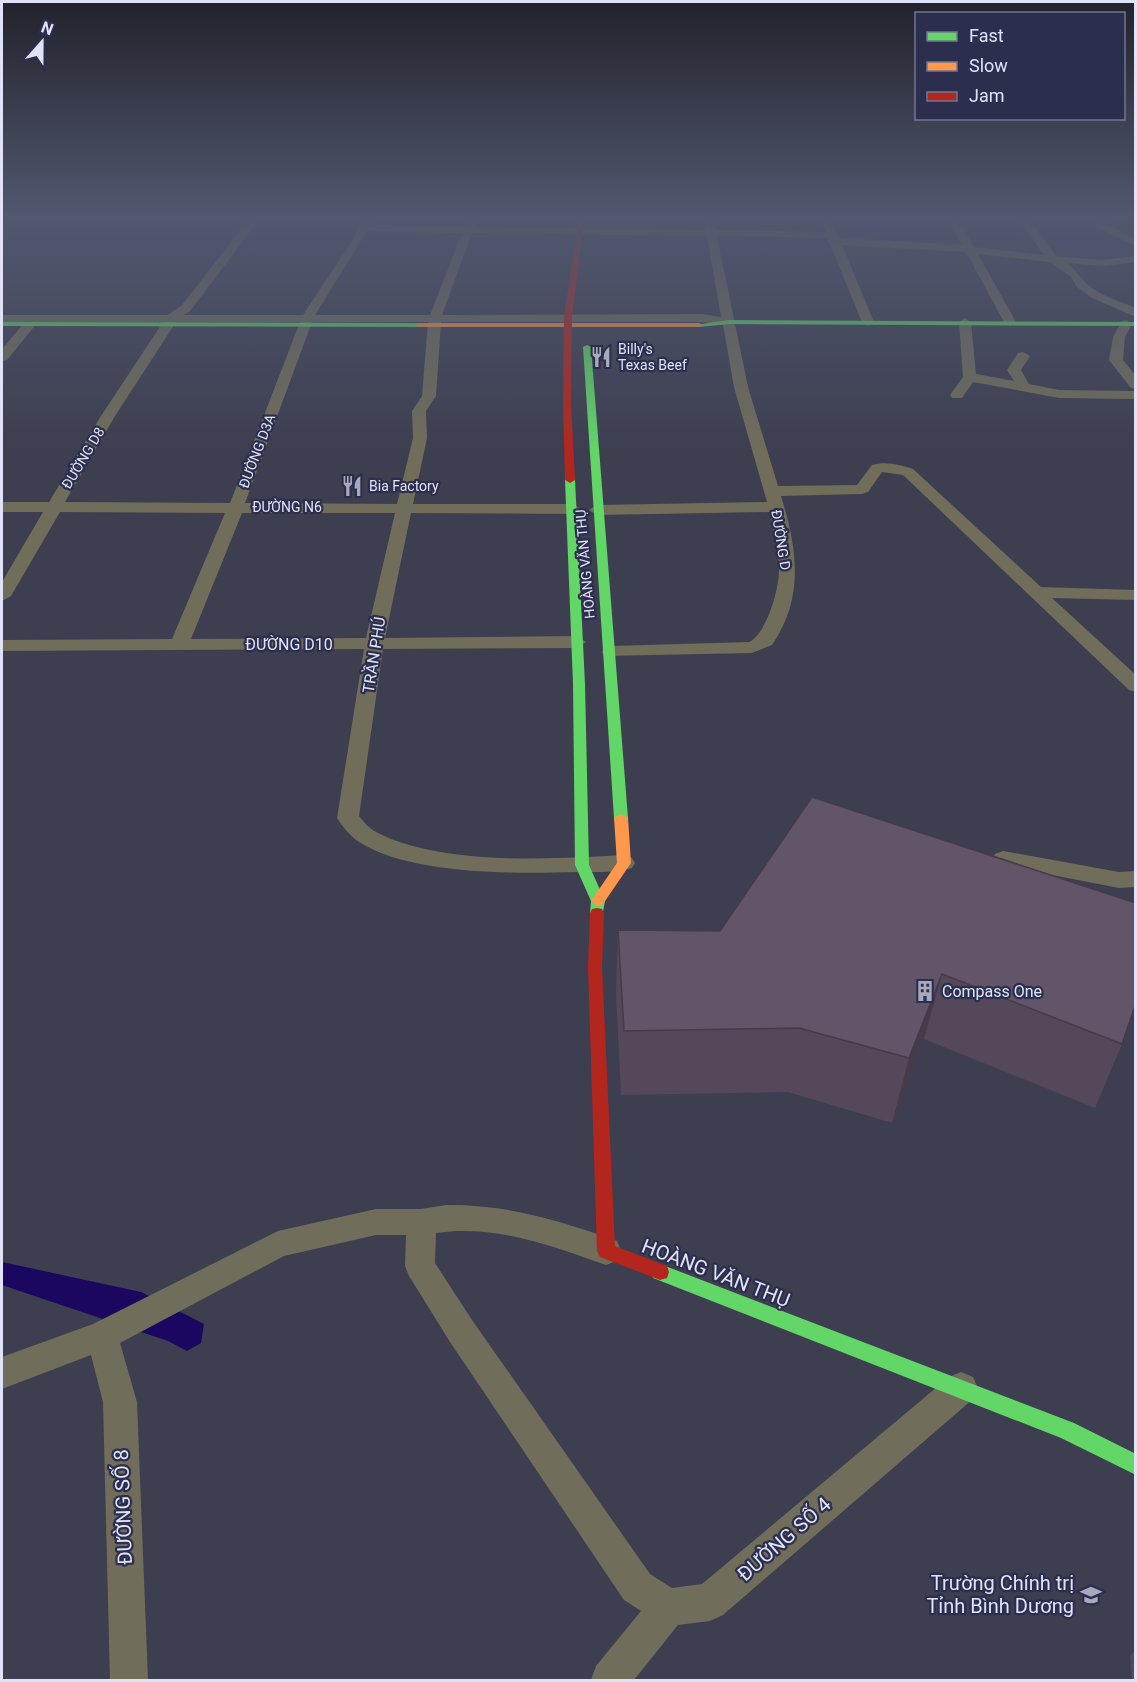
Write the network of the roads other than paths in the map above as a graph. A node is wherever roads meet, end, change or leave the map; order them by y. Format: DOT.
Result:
graph roads {
  1 [pos="197,293"];
  2 [pos="323,293"];
  3 [pos="445,293"];
  4 [pos="571,293"];
  5 [pos="723,293"];
  6 [pos="855,293"];
  7 [pos="995,293"];
  8 [pos="1094,293"];
  9 [pos="587,316"];
  10 [pos="2,318"];
  11 [pos="171,320"];
  12 [pos="307,320"];
  13 [pos="435,320"];
  14 [pos="1132,320"];
  15 [pos="32,321"];
  16 [pos="569,321"];
  17 [pos="729,322"];
  18 [pos="868,322"];
  19 [pos="964,322"];
  20 [pos="1010,322"];
  21 [pos="2,324"];
  22 [pos="1023,356"];
  23 [pos="2,357"];
  24 [pos="568,364"];
  25 [pos="588,364"];
  26 [pos="970,377"];
  27 [pos="1136,385"];
  28 [pos="1025,389"];
  29 [pos="957,395"];
  30 [pos="1136,395"];
  31 [pos="590,403"];
  32 [pos="567,404"];
  33 [pos="593,446"];
  34 [pos="569,447"];
  35 [pos="774,499"];
  36 [pos="2,507"];
  37 [pos="54,507"];
  38 [pos="235,507"];
  39 [pos="405,507"];
  40 [pos="573,509"];
  41 [pos="597,510"];
  42 [pos="589,588"];
  43 [pos="1036,592"];
  44 [pos="1136,595"];
  45 [pos="2,596"];
  46 [pos="577,642"];
  47 [pos="374,644"];
  48 [pos="179,645"];
  49 [pos="2,646"];
  50 [pos="611,652"];
  51 [pos="595,684"];
  52 [pos="1136,686"];
  53 [pos="1003,859"];
  54 [pos="624,863"];
  55 [pos="582,865"];
  56 [pos="1136,879"];
  57 [pos="598,901"];
  58 [pos="421,1222"];
  59 [pos="606,1251"];
  60 [pos="102,1336"];
  61 [pos="2,1373"];
  62 [pos="961,1388"];
  63 [pos="1136,1465"];
  64 [pos="668,1607"];
  65 [pos="129,1680"];
  66 [pos="610,1680"];
  1 -- 11 [label="street, ĐƯỜNG D8"];
  2 -- 12 [label="street, ĐƯỜNG D3A"];
  3 -- 13 [label="street, TRẦN PHÚ"];
  4 -- 16 [label="street, HOÀNG VĂN THỤ"];
  5 -- 17 [label="street, ĐƯỜNG D"];
  6 -- 18 [label="street"];
  7 -- 20 [label="street"];
  8 -- 14 [label="street"];
  9 -- 16 [label="street"];
  9 -- 17 [label="street"];
  9 -- 25 [label="street, HOÀNG VĂN THỤ"];
  10 -- 15 [label="street"];
  11 -- 12 [label="street"];
  11 -- 15 [label="street"];
  11 -- 37 [label="street, ĐƯỜNG D8"];
  12 -- 13 [label="street"];
  12 -- 38 [label="street, ĐƯỜNG D3A"];
  13 -- 16 [label="street"];
  13 -- 39 [label="street, TRẦN PHÚ"];
  14 -- 20 [label="street"];
  14 -- 27 [label="street"];
  15 -- 21 [label="street"];
  15 -- 23 [label="street"];
  16 -- 24 [label="street, HOÀNG VĂN THỤ"];
  17 -- 18 [label="street"];
  17 -- 35 [label="street, ĐƯỜNG D"];
  18 -- 19 [label="street"];
  19 -- 20 [label="street"];
  19 -- 26 [label="street"];
  22 -- 28 [label="street"];
  24 -- 25 [label="street"];
  24 -- 32 [label="street, HOÀNG VĂN THỤ"];
  25 -- 31 [label="street, HOÀNG VĂN THỤ"];
  26 -- 28 [label="street"];
  26 -- 29 [label="street"];
  28 -- 30 [label="street"];
  31 -- 32 [label="street"];
  31 -- 33 [label="street, HOÀNG VĂN THỤ"];
  32 -- 34 [label="street, HOÀNG VĂN THỤ"];
  33 -- 34 [label="street"];
  33 -- 41 [label="street, HOÀNG VĂN THỤ"];
  34 -- 40 [label="street, HOÀNG VĂN THỤ"];
  35 -- 41 [label="street"];
  35 -- 43 [label="street"];
  35 -- 50 [label="street, ĐƯỜNG D"];
  36 -- 37 [label="street, ĐƯỜNG N6"];
  37 -- 38 [label="street, ĐƯỜNG N6"];
  37 -- 45 [label="street, ĐƯỜNG D8"];
  38 -- 39 [label="street, ĐƯỜNG N6"];
  38 -- 48 [label="street, ĐƯỜNG D3A"];
  39 -- 40 [label="street, ĐƯỜNG N6"];
  39 -- 47 [label="street, TRẦN PHÚ"];
  40 -- 41 [label="street"];
  40 -- 42 [label="street, HOÀNG VĂN THỤ"];
  41 -- 42 [label="street, HOÀNG VĂN THỤ"];
  42 -- 46 [label="street, HOÀNG VĂN THỤ"];
  42 -- 50 [label="street, HOÀNG VĂN THỤ"];
  43 -- 44 [label="street"];
  43 -- 52 [label="street"];
  46 -- 47 [label="street, ĐƯỜNG D10"];
  46 -- 51 [label="street, HOÀNG VĂN THỤ"];
  47 -- 48 [label="street, ĐƯỜNG D10"];
  47 -- 55 [label="street, TRẦN PHÚ"];
  48 -- 49 [label="street, ĐƯỜNG D10"];
  50 -- 51 [label="street, HOÀNG VĂN THỤ"];
  51 -- 54 [label="street, HOÀNG VĂN THỤ"];
  51 -- 55 [label="street, HOÀNG VĂN THỤ"];
  53 -- 56 [label="street"];
  54 -- 55 [label="street, TRẦN PHÚ"];
  54 -- 57 [label="street"];
  55 -- 57 [label="street, HOÀNG VĂN THỤ"];
  57 -- 59 [label="street, HOÀNG VĂN THỤ"];
  58 -- 59 [label="street"];
  58 -- 60 [label="street"];
  58 -- 64 [label="street"];
  59 -- 62 [label="street, HOÀNG VĂN THỤ"];
  60 -- 61 [label="street"];
  60 -- 65 [label="street, ĐƯỜNG SỐ 8"];
  62 -- 63 [label="street, HOÀNG VĂN THỤ"];
  62 -- 64 [label="street, ĐƯỜNG SỐ 4"];
  64 -- 66 [label="street"];
}
